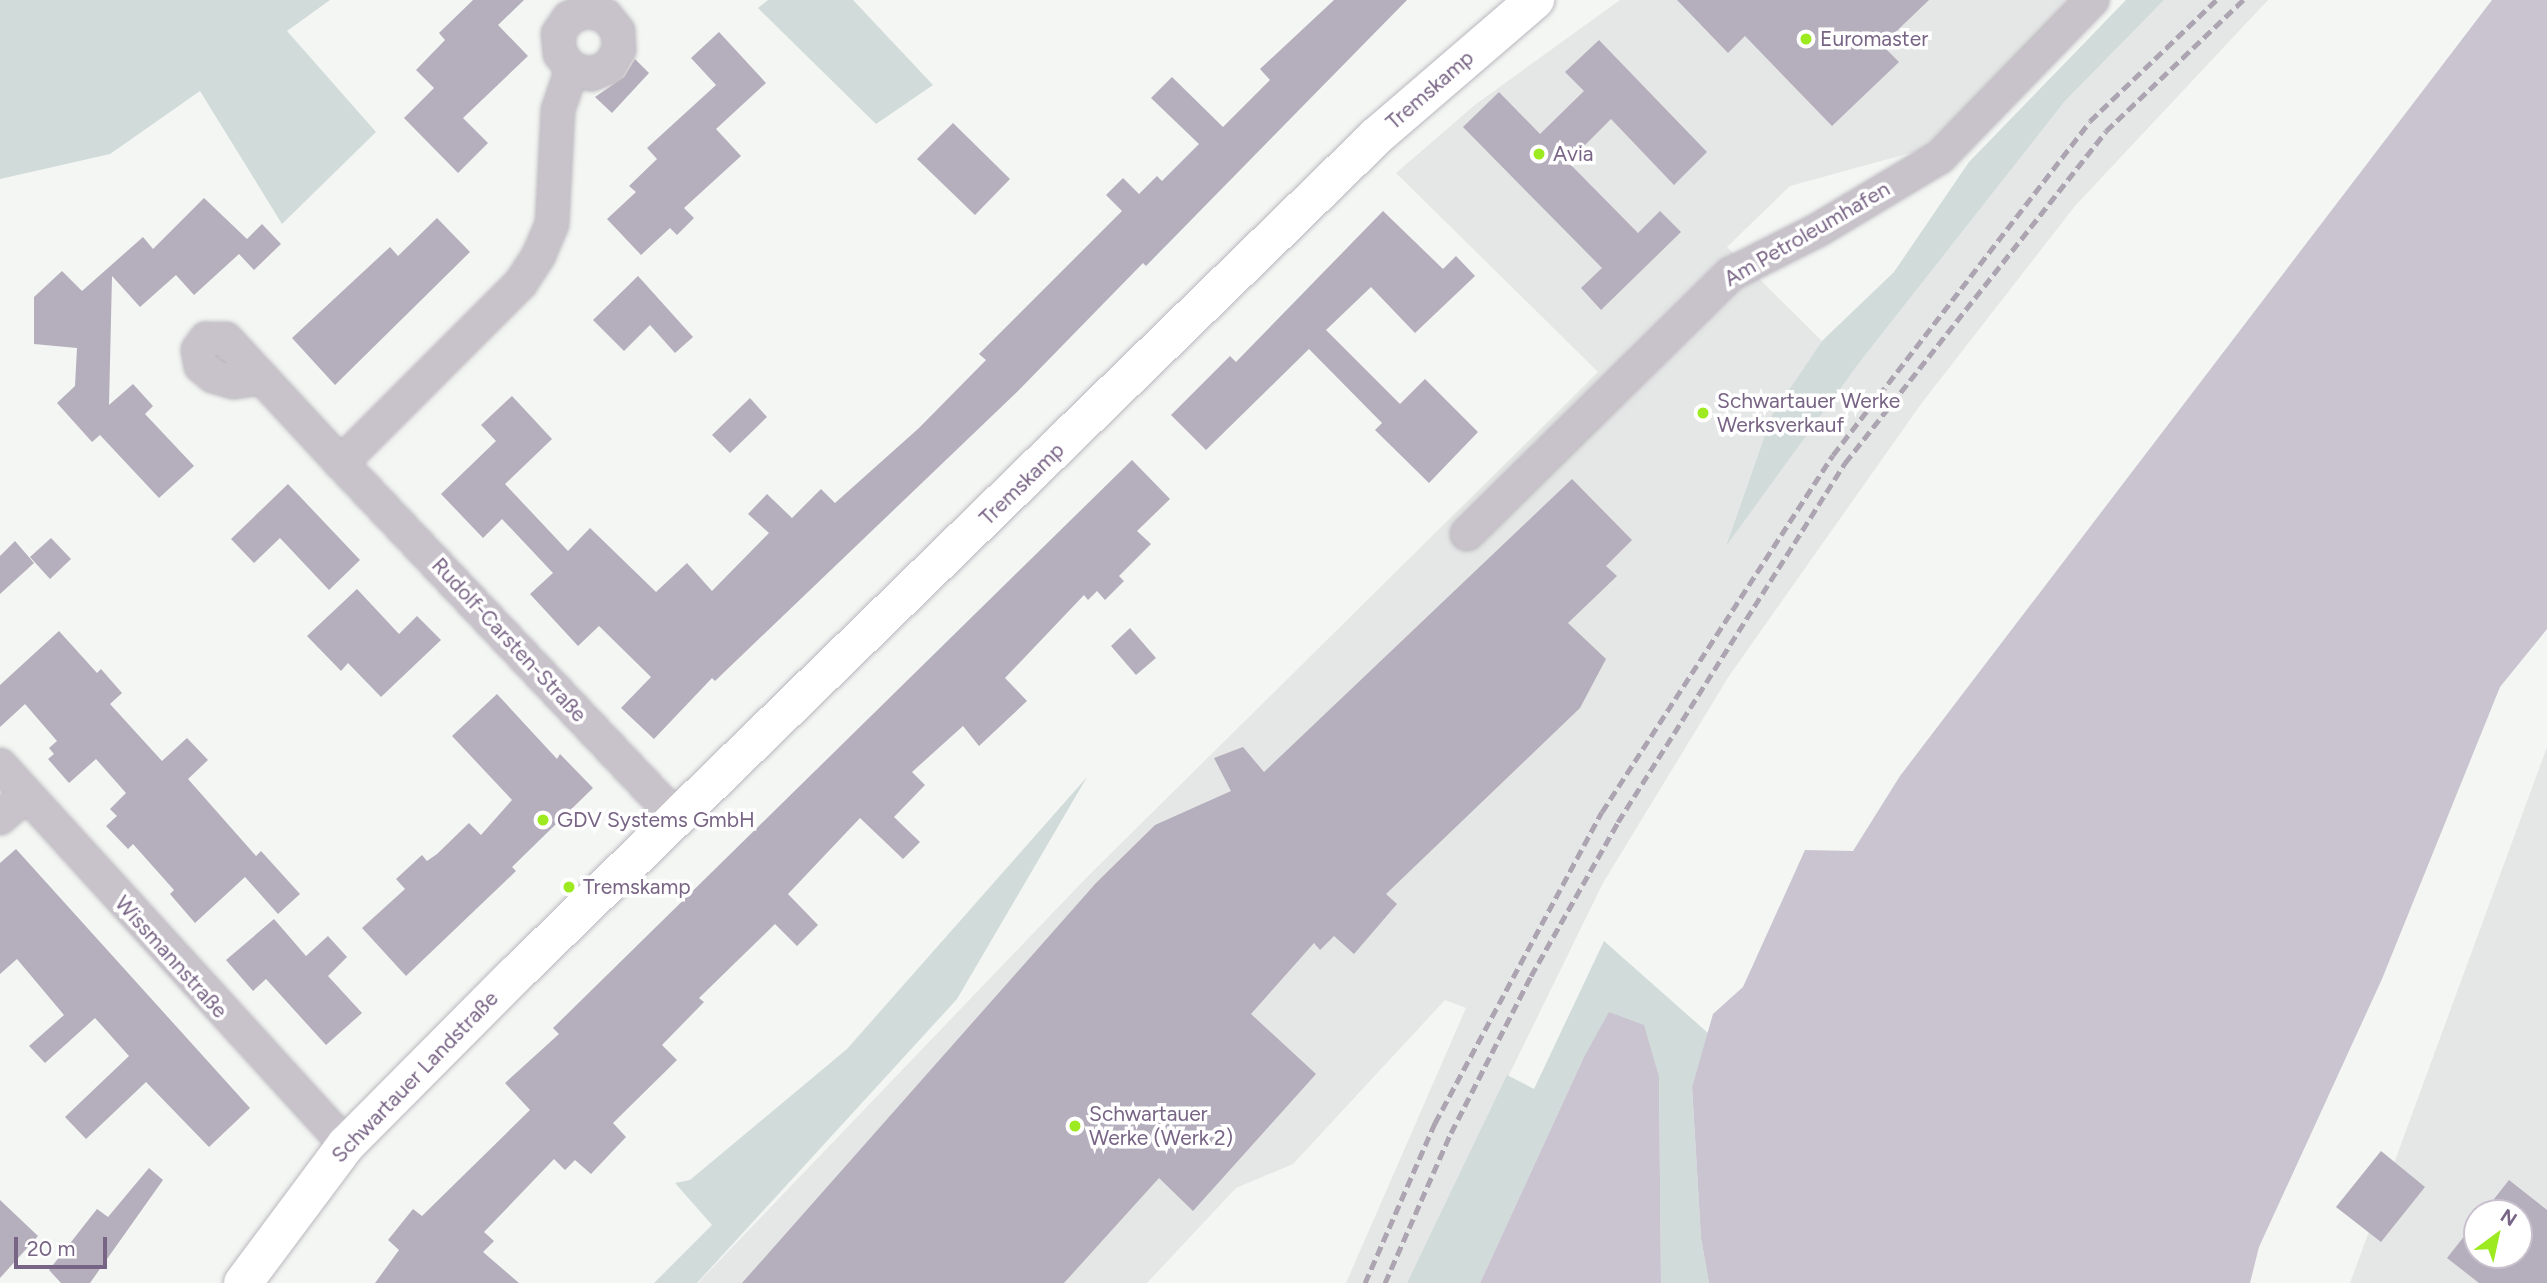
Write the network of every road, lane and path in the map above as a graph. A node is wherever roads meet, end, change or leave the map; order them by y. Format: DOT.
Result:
graph roads {
  1 [pos="1535,0"];
  2 [pos="2092,0"];
  3 [pos="572,69"];
  4 [pos="262,378"];
  5 [pos="341,463"];
  6 [pos="1467,534"];
  7 [pos="0,765"];
  8 [pos="26,795"];
  9 [pos="0,818"];
  10 [pos="677,818"];
  11 [pos="516,974"];
  12 [pos="346,1145"];
  13 [pos="243,1283"];
  1 -- 10 [label="main road, Tremskamp"];
  2 -- 6 [label="street, Am Petroleumhafen"];
  3 -- 5 [label="street"];
  4 -- 5 [label="street, Rudolf-Carsten-Straße"];
  5 -- 10 [label="street, Rudolf-Carsten-Straße"];
  7 -- 8 [label="street, Wissmannstraße"];
  8 -- 9 [label="street"];
  8 -- 12 [label="street, Wissmannstraße"];
  10 -- 11 [label="main road, Tremskamp"];
  11 -- 12 [label="main road, Schwartauer Landstraße"];
  12 -- 13 [label="main road, Schwartauer Landstraße"];
}
